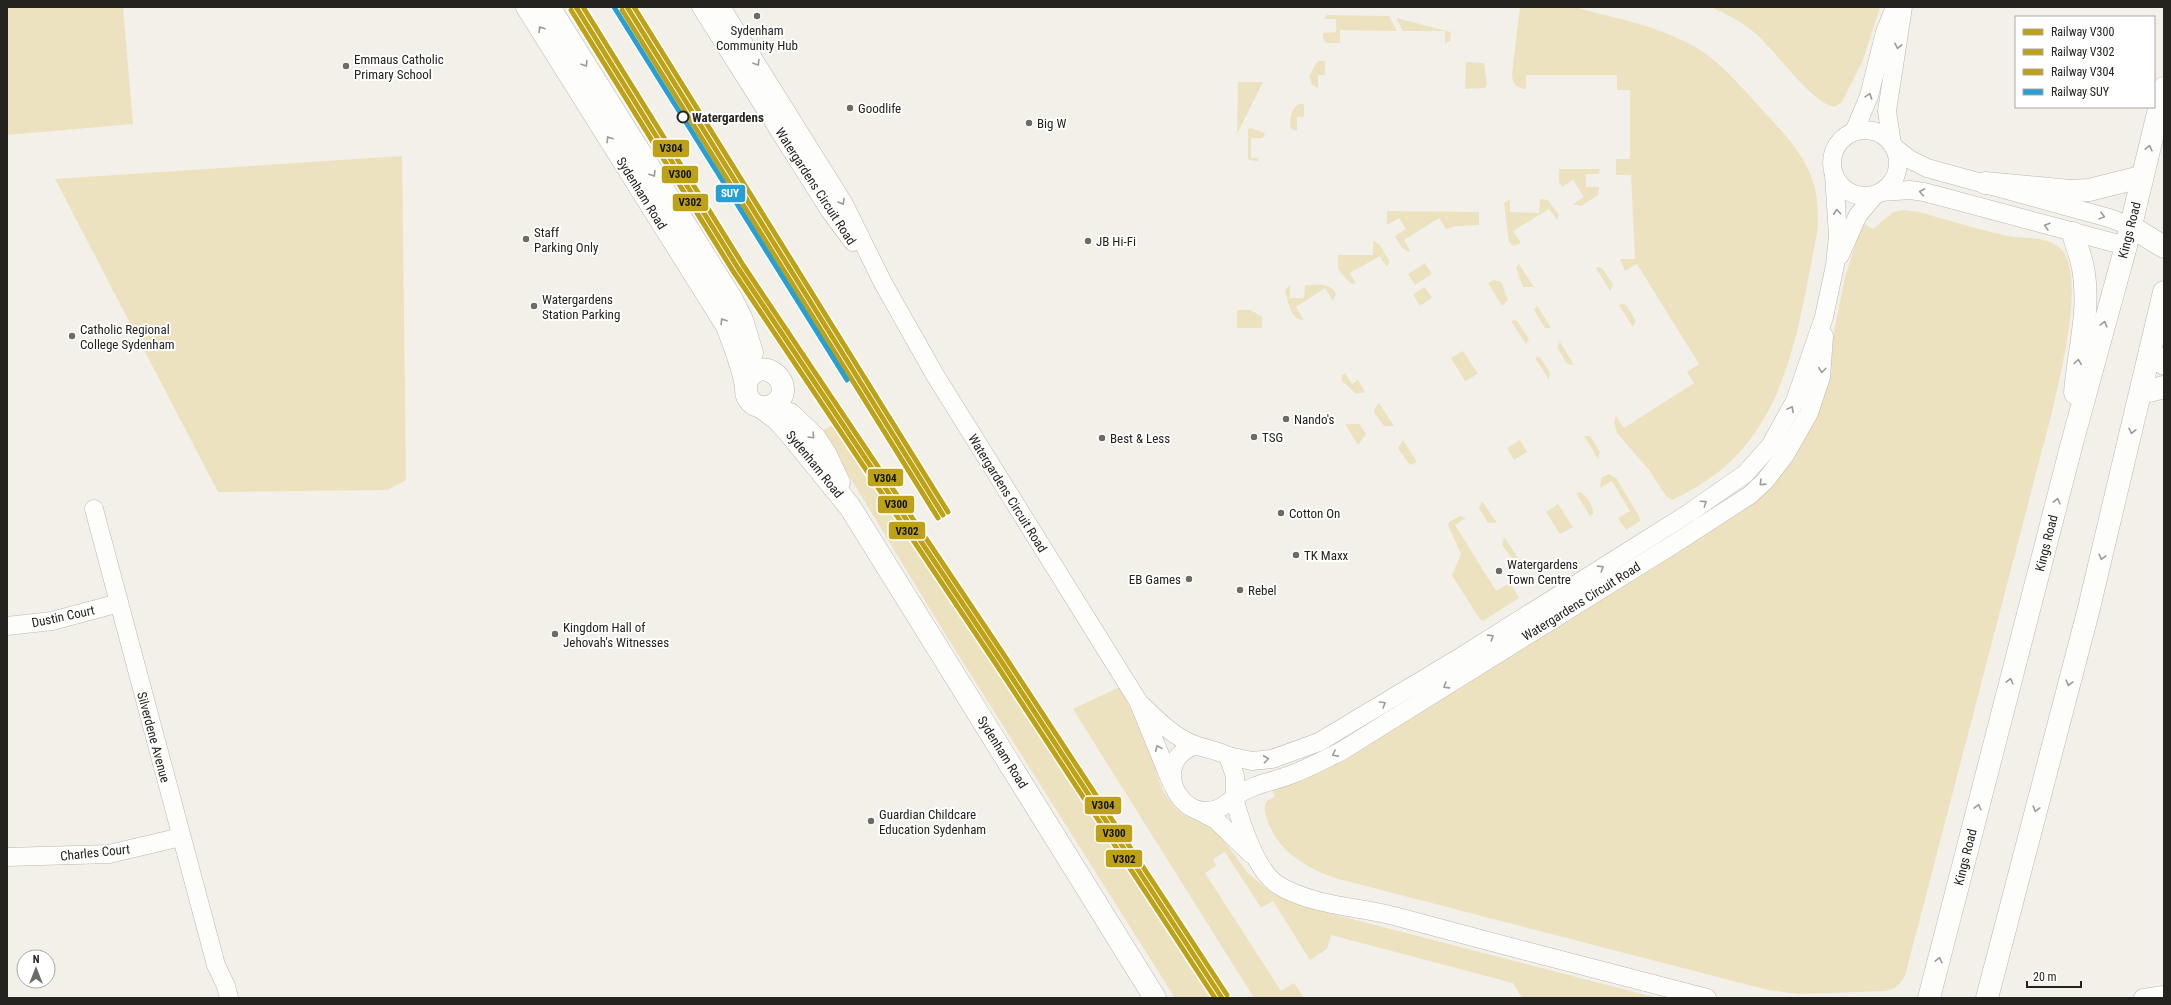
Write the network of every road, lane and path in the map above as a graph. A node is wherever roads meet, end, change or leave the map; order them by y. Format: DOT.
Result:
graph roads {
  1 [pos="527,7"];
  2 [pos="549,7"];
  3 [pos="701,7"];
  4 [pos="721,7"];
  5 [pos="1895,7"];
  6 [pos="1903,7"];
  7 [pos="2164,88"];
  8 [pos="599,105"];
  9 [pos="1854,132"];
  10 [pos="1893,146"];
  11 [pos="1834,174"];
  12 [pos="2142,177"];
  13 [pos="1985,183"];
  14 [pos="1878,193"];
  15 [pos="2073,233"];
  16 [pos="2128,236"];
  17 [pos="2164,247"];
  18 [pos="2164,252"];
  19 [pos="1835,265"];
  20 [pos="882,283"];
  21 [pos="2164,292"];
  22 [pos="1824,317"];
  23 [pos="2157,358"];
  24 [pos="767,370"];
  25 [pos="746,383"];
  26 [pos="2164,387"];
  27 [pos="2141,393"];
  28 [pos="782,394"];
  29 [pos="761,407"];
  30 [pos="2072,443"];
  31 [pos="850,507"];
  32 [pos="94,509"];
  33 [pos="119,603"];
  34 [pos="7,626"];
  35 [pos="1138,701"];
  36 [pos="1196,746"];
  37 [pos="1228,756"];
  38 [pos="1172,784"];
  39 [pos="1235,797"];
  40 [pos="1196,809"];
  41 [pos="181,837"];
  42 [pos="7,857"];
  43 [pos="1260,863"];
  44 [pos="216,965"];
  45 [pos="2164,995"];
  46 [pos="219,998"];
  47 [pos="229,998"];
  48 [pos="1156,998"];
  49 [pos="1707,998"];
  50 [pos="1928,998"];
  51 [pos="1987,998"];
  52 [pos="2143,998"];
  8 -- 1 [label="main road, Sydenham Road, one-way"];
  2 -- 8 [label="main road, Sydenham Road, one-way"];
  3 -- 20 [label="street, Watergardens Circuit Road"];
  4 -- 20 [label="street, Watergardens Circuit Road, one-way"];
  9 -- 5 [label="street, one-way"];
  6 -- 10 [label="street, one-way"];
  12 -- 7 [label="main road, Kings Road, one-way"];
  8 -- 24 [label="main road, Sydenham Road, one-way"];
  25 -- 8 [label="main road, Sydenham Road, one-way"];
  9 -- 10 [label="street"];
  9 -- 11 [label="street"];
  10 -- 13 [label="street"];
  10 -- 14 [label="street"];
  11 -- 14 [label="street"];
  19 -- 11 [label="street, Watergardens Circuit Road, one-way"];
  12 -- 13 [label="main road"];
  12 -- 16 [label="main road, Kings Road"];
  13 -- 16 [label="street, one-way"];
  15 -- 14 [label="street, one-way"];
  14 -- 19 [label="street, Watergardens Circuit Road"];
  15 -- 16 [label="street"];
  30 -- 15 [label="main road, one-way"];
  16 -- 17 [label="main road"];
  16 -- 18 [label="main road"];
  30 -- 16 [label="main road, Kings Road, one-way"];
  19 -- 22 [label="street, Watergardens Circuit Road"];
  20 -- 35 [label="street, Watergardens Circuit Road"];
  21 -- 23 [label="main road"];
  37 -- 22 [label="street, Watergardens Circuit Road, one-way"];
  22 -- 39 [label="street, Watergardens Circuit Road, one-way"];
  23 -- 27 [label="main road"];
  24 -- 25 [label="main road"];
  24 -- 28 [label="main road"];
  25 -- 29 [label="main road"];
  26 -- 27 [label="main road"];
  27 -- 51 [label="main road, one-way"];
  28 -- 29 [label="main road"];
  28 -- 31 [label="main road, Sydenham Road, one-way"];
  29 -- 31 [label="main road, Sydenham Road"];
  50 -- 30 [label="main road, Kings Road, one-way"];
  31 -- 48 [label="main road, Sydenham Road"];
  32 -- 33 [label="street, Silverdene Avenue"];
  33 -- 34 [label="street, Dustin Court"];
  33 -- 41 [label="street, Silverdene Avenue"];
  35 -- 36 [label="street, Watergardens Circuit Road"];
  38 -- 35 [label="street, Watergardens Circuit Road, one-way"];
  36 -- 37 [label="street"];
  36 -- 38 [label="street"];
  37 -- 39 [label="street"];
  38 -- 40 [label="street"];
  39 -- 40 [label="street"];
  39 -- 43 [label="street"];
  40 -- 43 [label="street"];
  41 -- 42 [label="street, Charles Court"];
  41 -- 44 [label="street, Silverdene Avenue"];
  43 -- 49 [label="street"];
  44 -- 46 [label="street, Silverdene Avenue"];
  44 -- 47 [label="street, Silverdene Avenue"];
  45 -- 52 [label="street"];
}
